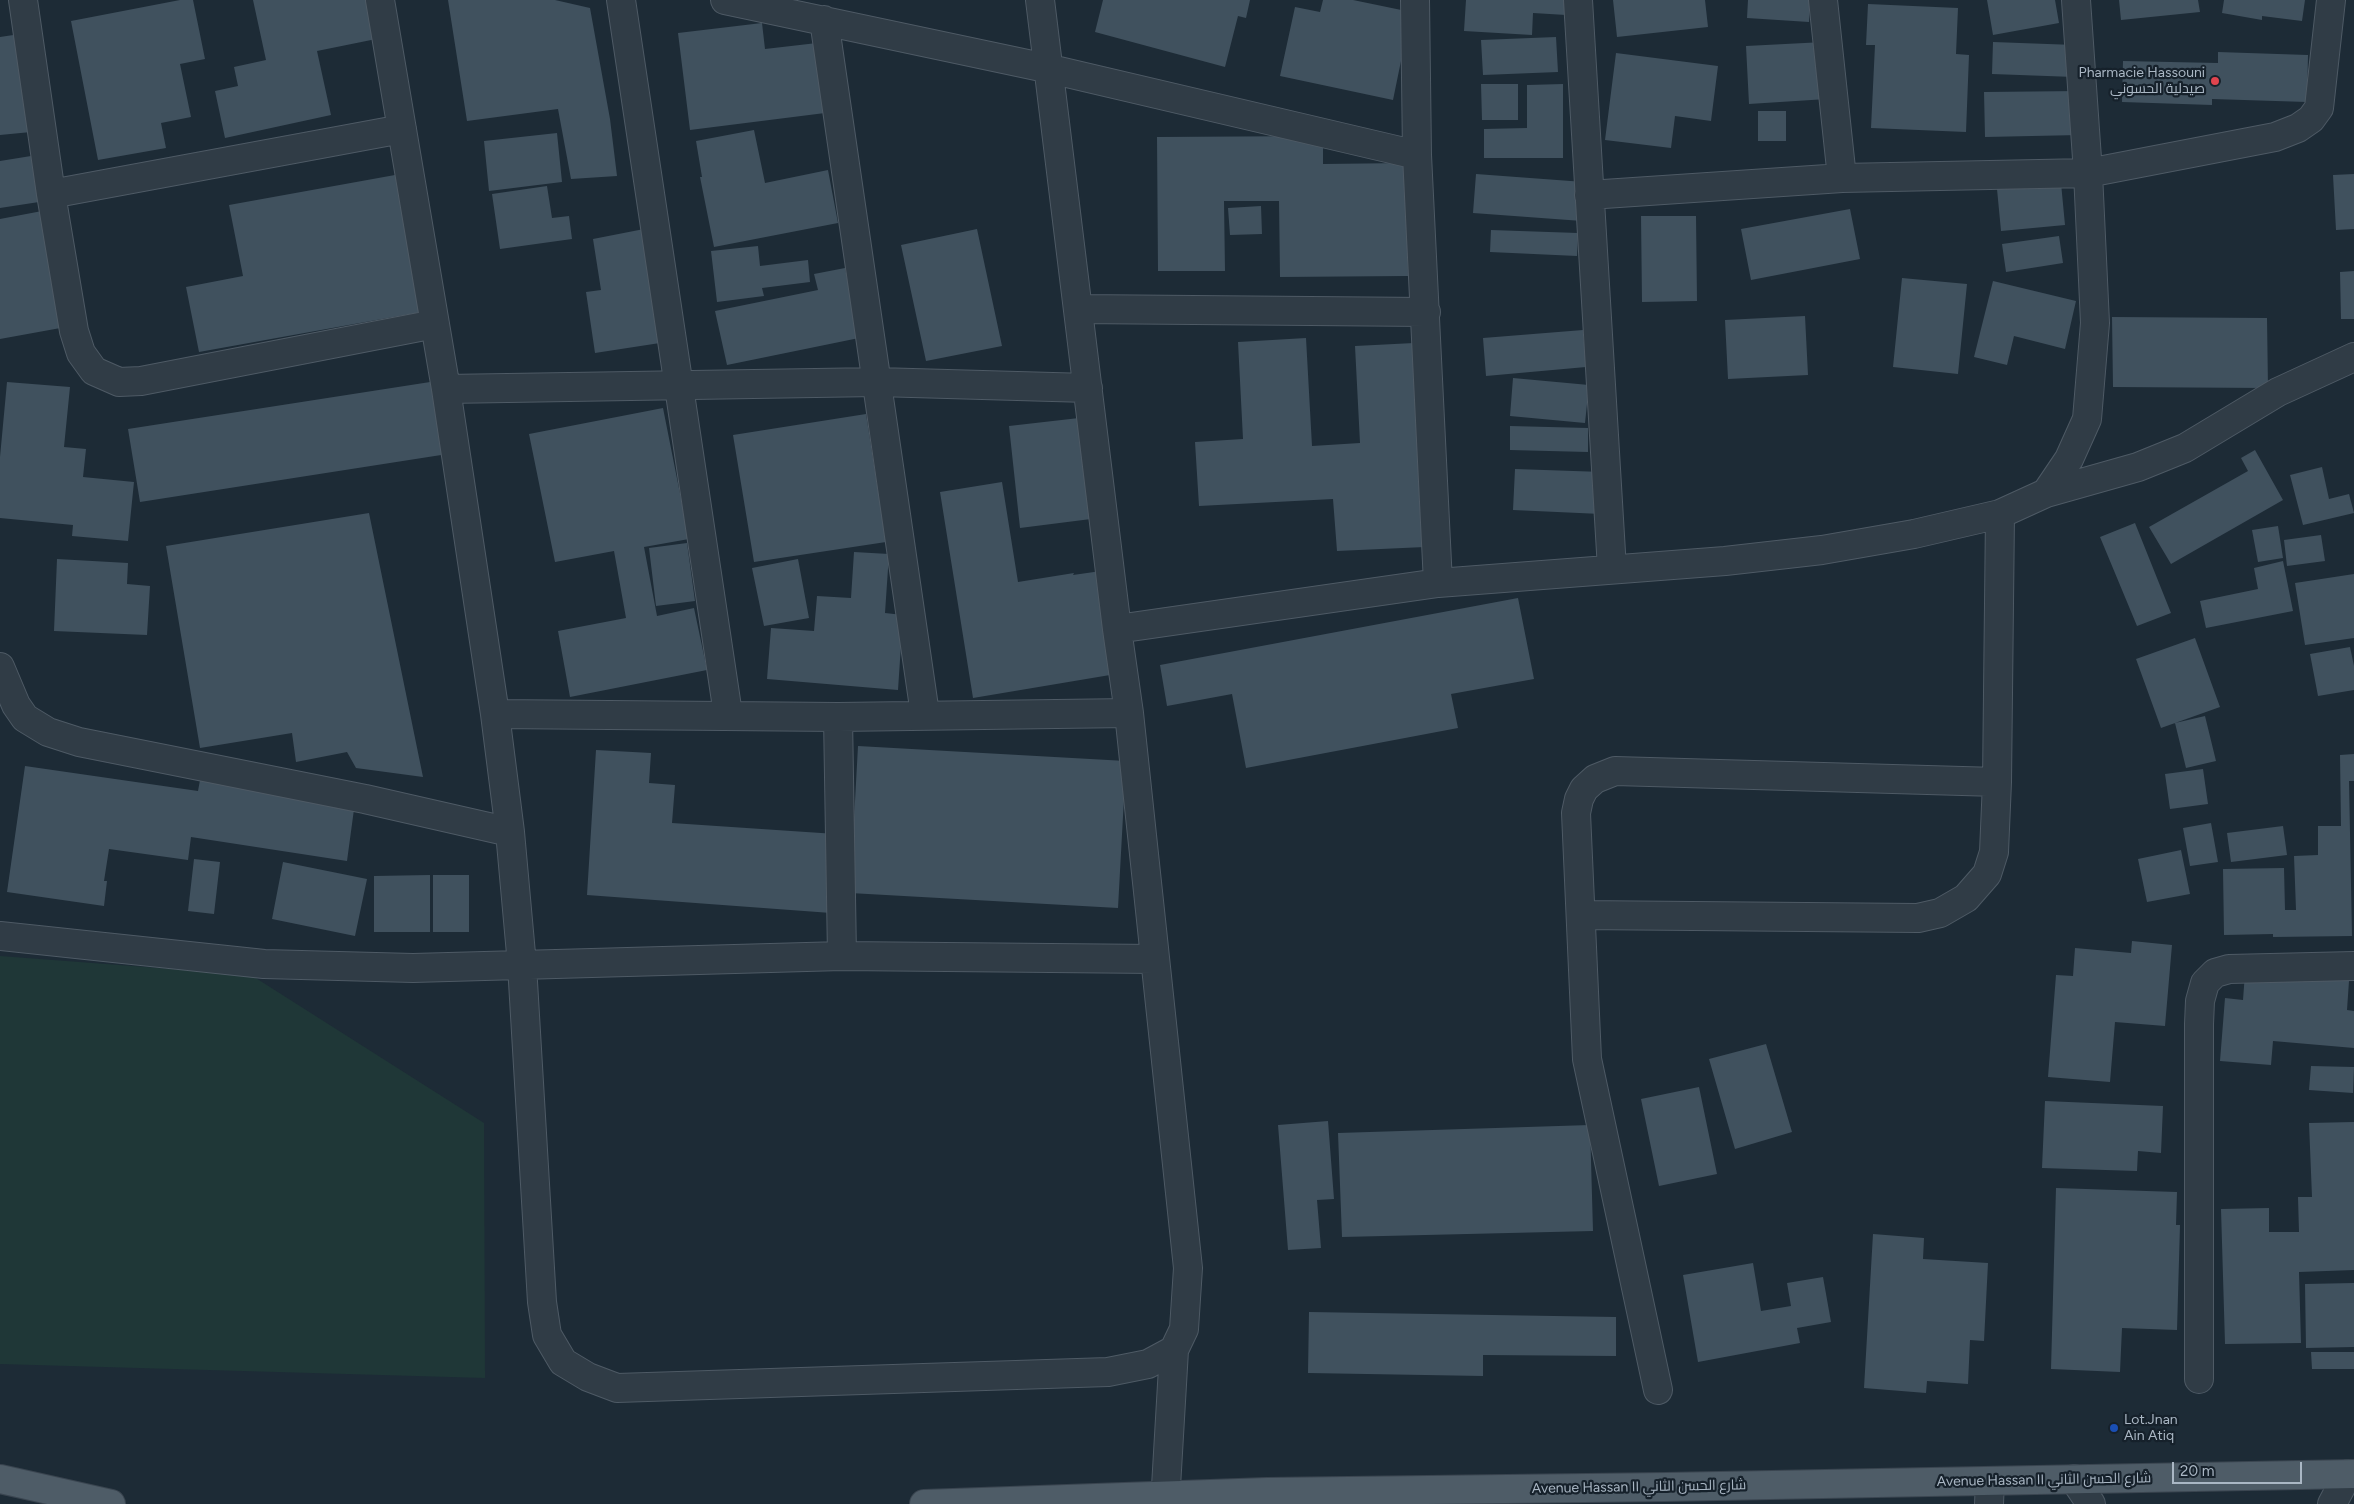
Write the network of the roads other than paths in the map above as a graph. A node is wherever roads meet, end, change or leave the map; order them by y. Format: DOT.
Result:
graph roads {
  1 [pos="23,0"];
  2 [pos="380,0"];
  3 [pos="621,0"];
  4 [pos="725,0"];
  5 [pos="1040,0"];
  6 [pos="1415,0"];
  7 [pos="1578,0"];
  8 [pos="1823,0"];
  9 [pos="2076,0"];
  10 [pos="2332,0"];
  11 [pos="824,20"];
  12 [pos="1046,68"];
  13 [pos="402,129"];
  14 [pos="1417,155"];
  15 [pos="2088,173"];
  16 [pos="1842,178"];
  17 [pos="51,194"];
  18 [pos="1589,195"];
  19 [pos="1078,309"];
  20 [pos="1426,312"];
  21 [pos="435,324"];
  22 [pos="2354,357"];
  23 [pos="878,382"];
  24 [pos="678,384"];
  25 [pos="1088,388"];
  26 [pos="446,389"];
  27 [pos="2046,493"];
  28 [pos="2000,514"];
  29 [pos="1612,569"];
  30 [pos="1438,583"];
  31 [pos="1117,629"];
  32 [pos="0,667"];
  33 [pos="1129,713"];
  34 [pos="495,714"];
  35 [pos="728,714"];
  36 [pos="925,714"];
  37 [pos="838,717"];
  38 [pos="1997,782"];
  39 [pos="510,832"];
  40 [pos="1581,915"];
  41 [pos="0,936"];
  42 [pos="842,956"];
  43 [pos="1155,959"];
  44 [pos="522,965"];
  45 [pos="2354,966"];
  46 [pos="1174,1350"];
  47 [pos="2199,1379"];
  48 [pos="1658,1390"];
  49 [pos="2351,1474"];
  50 [pos="0,1479"];
  51 [pos="2074,1479"];
  52 [pos="1990,1492"];
  53 [pos="1165,1500"];
  54 [pos="111,1504"];
  55 [pos="924,1504"];
  56 [pos="2091,1504"];
  57 [pos="2332,1504"];
  1 -- 17 [label="street"];
  2 -- 13 [label="street"];
  3 -- 24 [label="street"];
  4 -- 11 [label="street"];
  5 -- 12 [label="street"];
  6 -- 14 [label="street"];
  7 -- 18 [label="street"];
  8 -- 16 [label="street"];
  9 -- 15 [label="street"];
  10 -- 15 [label="street"];
  11 -- 12 [label="street"];
  11 -- 23 [label="street"];
  12 -- 14 [label="street"];
  12 -- 19 [label="street"];
  13 -- 17 [label="street"];
  13 -- 21 [label="street"];
  14 -- 20 [label="street"];
  15 -- 16 [label="street"];
  15 -- 27 [label="street"];
  16 -- 18 [label="street"];
  17 -- 21 [label="street"];
  18 -- 29 [label="street"];
  19 -- 20 [label="street"];
  19 -- 25 [label="street"];
  20 -- 30 [label="street"];
  21 -- 26 [label="street"];
  22 -- 27 [label="street"];
  23 -- 24 [label="street"];
  23 -- 25 [label="street"];
  23 -- 36 [label="street"];
  24 -- 26 [label="street"];
  24 -- 35 [label="street"];
  25 -- 31 [label="street"];
  26 -- 34 [label="street"];
  27 -- 28 [label="street"];
  28 -- 29 [label="street"];
  28 -- 38 [label="street"];
  29 -- 30 [label="street"];
  30 -- 31 [label="street"];
  31 -- 33 [label="street"];
  32 -- 39 [label="street"];
  33 -- 36 [label="street"];
  33 -- 43 [label="street"];
  34 -- 35 [label="street"];
  34 -- 39 [label="street"];
  35 -- 37 [label="street"];
  36 -- 37 [label="street"];
  37 -- 42 [label="street"];
  38 -- 40 [label="street"];
  38 -- 40 [label="street"];
  39 -- 44 [label="street"];
  40 -- 48 [label="street"];
  41 -- 44 [label="street"];
  42 -- 43 [label="street"];
  42 -- 44 [label="street"];
  43 -- 46 [label="street"];
  44 -- 46 [label="street"];
  45 -- 47 [label="street"];
  46 -- 53 [label="street"];
  49 -- 51 [label="main road, Avenue Hassan II شارع الحسن الثاني"];
  49 -- 57 [label="street"];
  50 -- 54 [label="main road"];
  51 -- 52 [label="main road, Avenue Hassan II شارع الحسن الثاني"];
  51 -- 56 [label="street"];
  52 -- 53 [label="main road, Avenue Hassan II شارع الحسن الثاني"];
  53 -- 55 [label="main road, Avenue Hassan II شارع الحسن الثاني"];
}
